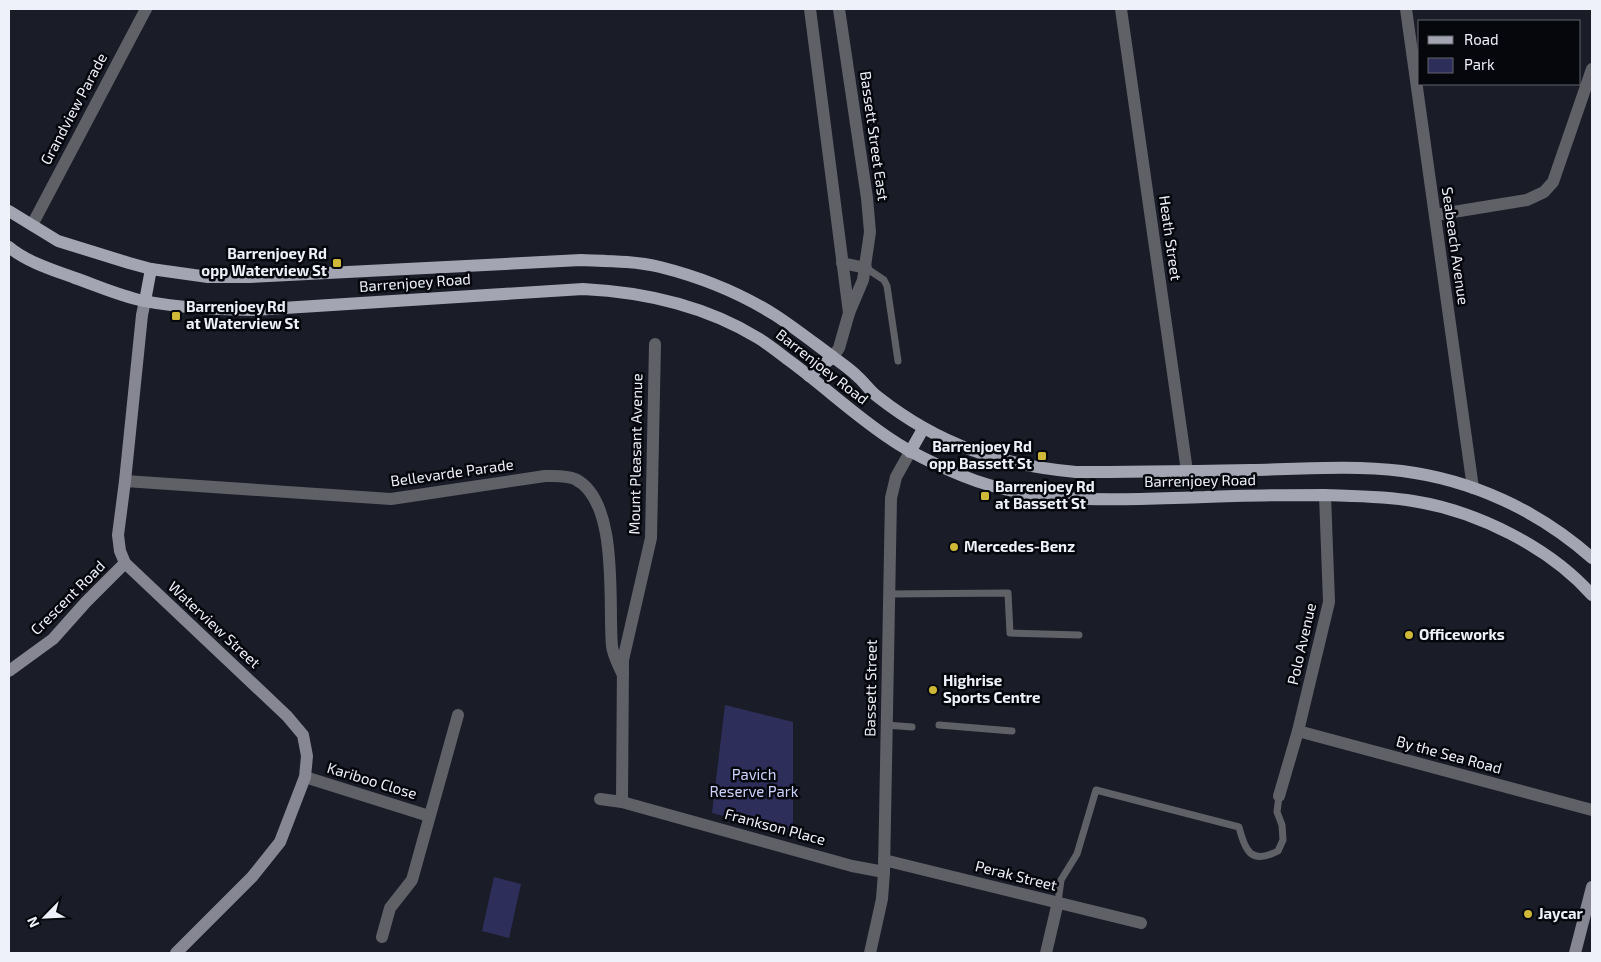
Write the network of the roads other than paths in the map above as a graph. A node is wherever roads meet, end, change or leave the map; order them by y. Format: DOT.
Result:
graph roads {
  1 [pos="146,9"];
  2 [pos="810,9"];
  3 [pos="839,9"];
  4 [pos="1122,9"];
  5 [pos="1406,9"];
  6 [pos="1592,69"];
  7 [pos="9,211"];
  8 [pos="1435,215"];
  9 [pos="32,225"];
  10 [pos="9,247"];
  11 [pos="842,263"];
  12 [pos="866,268"];
  13 [pos="151,269"];
  14 [pos="145,301"];
  15 [pos="849,313"];
  16 [pos="655,344"];
  17 [pos="833,357"];
  18 [pos="898,361"];
  19 [pos="810,376"];
  20 [pos="924,429"];
  21 [pos="910,452"];
  22 [pos="1187,471"];
  23 [pos="125,481"];
  24 [pos="1473,488"];
  25 [pos="1325,495"];
  26 [pos="1592,558"];
  27 [pos="125,563"];
  28 [pos="889,594"];
  29 [pos="1592,596"];
  30 [pos="1079,635"];
  31 [pos="9,671"];
  32 [pos="623,675"];
  33 [pos="458,714"];
  34 [pos="886,725"];
  35 [pos="938,725"];
  36 [pos="912,727"];
  37 [pos="1012,731"];
  38 [pos="1298,731"];
  39 [pos="305,777"];
  40 [pos="1279,796"];
  41 [pos="600,799"];
  42 [pos="622,802"];
  43 [pos="1592,810"];
  44 [pos="429,816"];
  45 [pos="884,866"];
  46 [pos="1592,887"];
  47 [pos="1058,902"];
  48 [pos="1141,924"];
  49 [pos="382,937"];
  50 [pos="176,953"];
  51 [pos="870,953"];
  52 [pos="1046,953"];
  53 [pos="1575,953"];
  1 -- 9 [label="street, Grandview Parade"];
  2 -- 11 [label="street, Bassett Street East"];
  3 -- 12 [label="street, Bassett Street East"];
  4 -- 22 [label="street, Heath Street"];
  5 -- 8 [label="street, Seabeach Avenue"];
  6 -- 8 [label="street"];
  7 -- 9 [label="main road, Barrenjoey Road"];
  8 -- 24 [label="street, Seabeach Avenue"];
  9 -- 13 [label="main road, Barrenjoey Road"];
  10 -- 14 [label="main road, Barrenjoey Road"];
  11 -- 12 [label="street"];
  11 -- 15 [label="street, Bassett Street East"];
  12 -- 15 [label="street, Bassett Street East"];
  12 -- 18 [label="lane"];
  13 -- 14 [label="main road"];
  13 -- 17 [label="main road, Barrenjoey Road"];
  14 -- 19 [label="main road, Barrenjoey Road"];
  14 -- 23 [label="street"];
  15 -- 17 [label="street, Bassett Street East"];
  16 -- 32 [label="street, Mount Pleasant Avenue"];
  17 -- 19 [label="main road, Bassett Street East"];
  17 -- 20 [label="main road, Barrenjoey Road"];
  19 -- 21 [label="main road, Barrenjoey Road"];
  20 -- 21 [label="main road, Bassett Street"];
  20 -- 22 [label="main road, Barrenjoey Road"];
  21 -- 25 [label="main road, Barrenjoey Road"];
  21 -- 28 [label="street, Bassett Street"];
  22 -- 24 [label="main road, Barrenjoey Road"];
  23 -- 27 [label="street"];
  23 -- 32 [label="street, Bellevarde Parade"];
  24 -- 26 [label="main road, Barrenjoey Road"];
  25 -- 29 [label="main road, Barrenjoey Road"];
  25 -- 38 [label="street, Polo Avenue"];
  27 -- 31 [label="street, Crescent Road"];
  27 -- 39 [label="street, Waterview Street"];
  28 -- 30 [label="lane"];
  28 -- 34 [label="street, Bassett Street"];
  32 -- 42 [label="street, Mount Pleasant Avenue"];
  33 -- 44 [label="street, Kariboo Close"];
  34 -- 36 [label="lane"];
  34 -- 45 [label="street, Bassett Street"];
  35 -- 37 [label="lane"];
  38 -- 40 [label="street, Polo Avenue"];
  38 -- 43 [label="street, By the Sea Road"];
  39 -- 44 [label="street, Kariboo Close"];
  39 -- 50 [label="street, Waterview Street"];
  40 -- 47 [label="lane"];
  41 -- 42 [label="street, Frankson Place"];
  42 -- 45 [label="street, Frankson Place"];
  44 -- 49 [label="street, Kariboo Close"];
  45 -- 47 [label="street, Perak Street"];
  45 -- 51 [label="street, Bassett Street"];
  46 -- 53 [label="street"];
  47 -- 48 [label="street, Perak Street"];
  47 -- 52 [label="street"];
}
